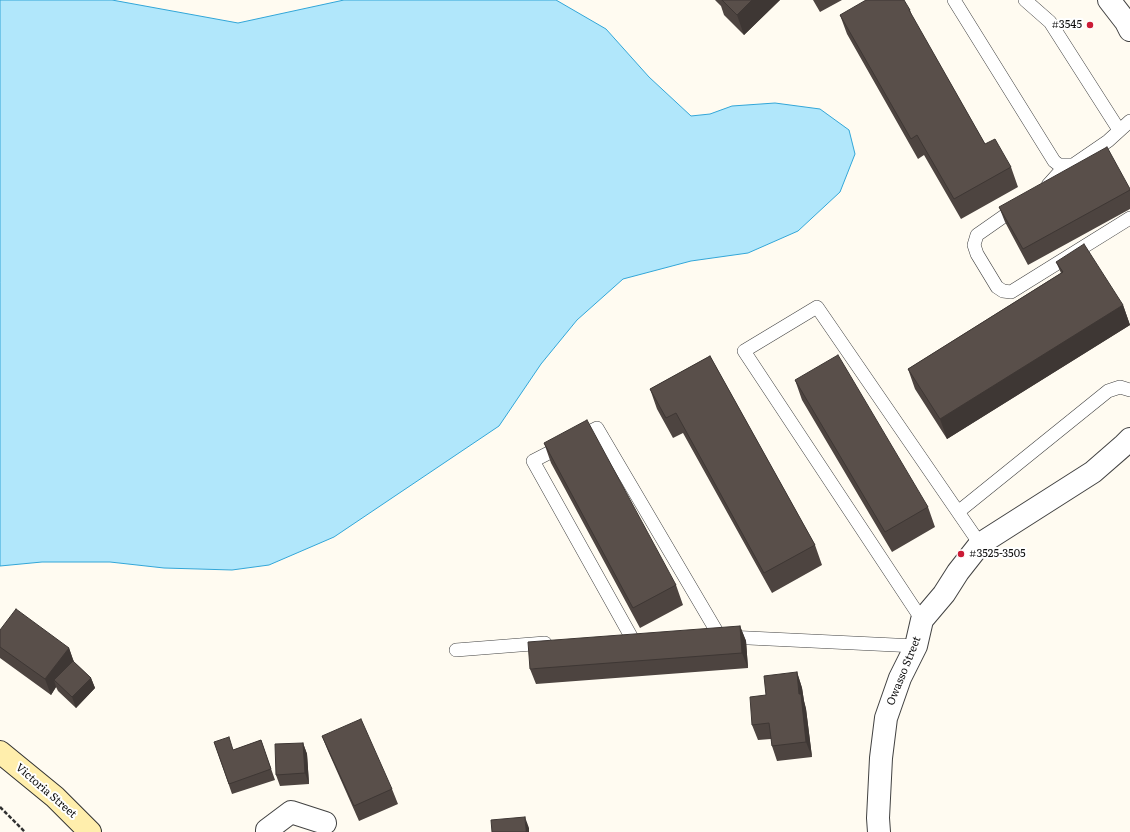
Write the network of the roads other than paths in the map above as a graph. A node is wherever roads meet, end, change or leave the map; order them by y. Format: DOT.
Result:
graph roads {
  1 [pos="954,0"];
  2 [pos="1025,0"];
  3 [pos="1109,0"];
  4 [pos="1130,30"];
  5 [pos="1130,121"];
  6 [pos="1119,130"];
  7 [pos="1065,166"];
  8 [pos="1040,191"];
  9 [pos="1028,199"];
  10 [pos="1130,218"];
  11 [pos="1130,390"];
  12 [pos="1130,439"];
  13 [pos="958,512"];
  14 [pos="980,544"];
  15 [pos="922,620"];
  16 [pos="704,637"];
  17 [pos="720,637"];
  18 [pos="619,638"];
  19 [pos="649,639"];
  20 [pos="633,640"];
  21 [pos="558,642"];
  22 [pos="916,646"];
  23 [pos="456,650"];
  24 [pos="0,752"];
  25 [pos="325,823"];
  26 [pos="90,832"];
  27 [pos="267,832"];
  28 [pos="879,832"];
  1 -- 7 [label="lane"];
  2 -- 6 [label="lane"];
  3 -- 4 [label="street"];
  5 -- 6 [label="lane"];
  6 -- 7 [label="lane"];
  7 -- 8 [label="lane"];
  9 -- 10 [label="lane"];
  11 -- 13 [label="lane"];
  12 -- 14 [label="street, Owasso Street"];
  13 -- 14 [label="lane"];
  13 -- 15 [label="lane"];
  14 -- 15 [label="street, Owasso Street"];
  15 -- 22 [label="street, Owasso Street"];
  16 -- 17 [label="lane"];
  17 -- 20 [label="lane"];
  17 -- 22 [label="lane"];
  18 -- 20 [label="lane"];
  19 -- 20 [label="lane"];
  21 -- 23 [label="lane"];
  22 -- 28 [label="street, Owasso Street"];
  24 -- 26 [label="street, Victoria Street"];
  25 -- 27 [label="street"];
}
